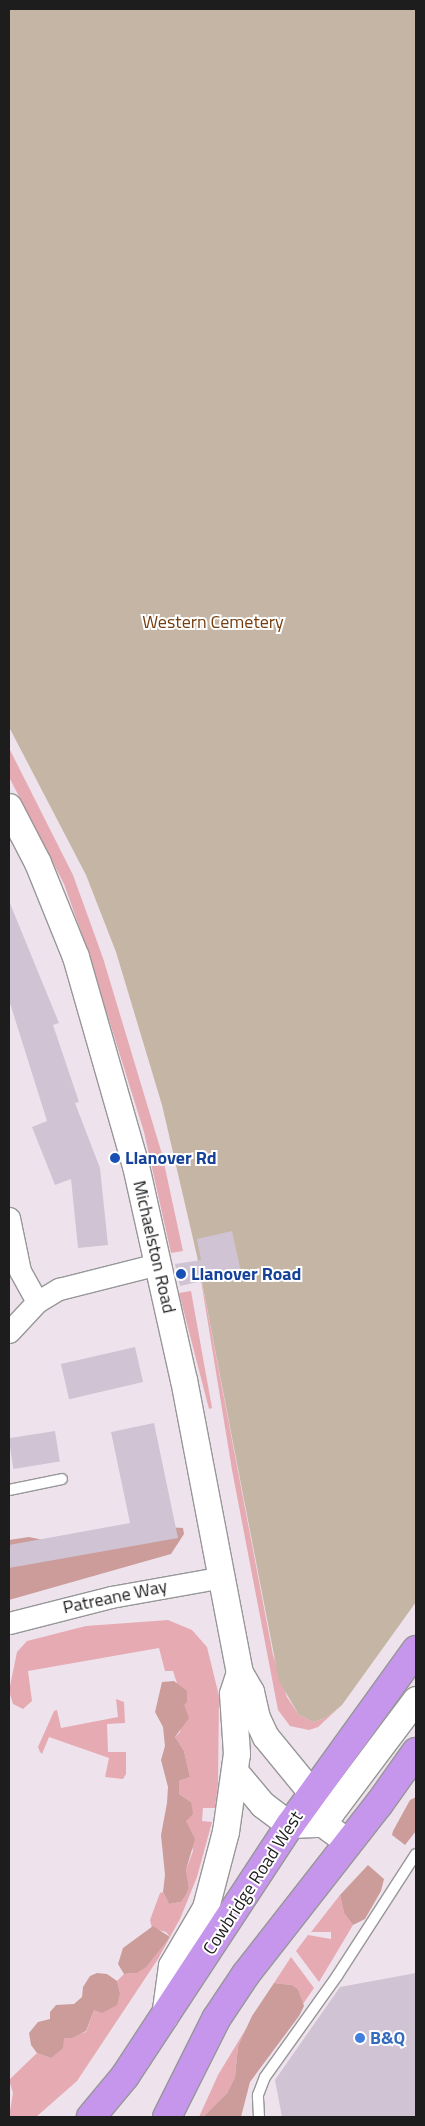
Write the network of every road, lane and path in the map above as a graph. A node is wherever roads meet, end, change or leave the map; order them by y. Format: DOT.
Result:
graph roads {
  1 [pos="9,807"];
  2 [pos="9,1218"];
  3 [pos="158,1264"];
  4 [pos="37,1302"];
  5 [pos="9,1332"];
  6 [pos="62,1479"];
  7 [pos="9,1490"];
  8 [pos="223,1577"];
  9 [pos="9,1623"];
  10 [pos="416,1650"];
  11 [pos="240,1673"];
  12 [pos="416,1700"];
  13 [pos="416,1752"];
  14 [pos="236,1773"];
  15 [pos="312,1793"];
  16 [pos="290,1824"];
  17 [pos="323,1824"];
  18 [pos="348,1842"];
  19 [pos="416,1854"];
  20 [pos="165,2018"];
  21 [pos="91,2117"];
  22 [pos="167,2117"];
  23 [pos="259,2117"];
  1 -- 3 [label="street, Michaelston Road"];
  2 -- 4 [label="street"];
  3 -- 4 [label="street"];
  3 -- 8 [label="street, Michaelston Road"];
  4 -- 5 [label="street"];
  6 -- 7 [label="lane"];
  8 -- 9 [label="street, Patreane Way"];
  8 -- 11 [label="street, Michaelston Road"];
  10 -- 15 [label="highway, Cowbridge Road West"];
  11 -- 14 [label="street, Michaelston Road"];
  11 -- 15 [label="street, Michaelston Road"];
  12 -- 17 [label="street, Cowbridge Road West"];
  13 -- 18 [label="highway"];
  14 -- 16 [label="street"];
  14 -- 20 [label="street, Michaelston Road"];
  15 -- 16 [label="highway, Cowbridge Road West"];
  15 -- 17 [label="street, Michaelston Road"];
  16 -- 17 [label="street"];
  16 -- 20 [label="highway, Cowbridge Road West"];
  17 -- 18 [label="street"];
  18 -- 22 [label="highway"];
  19 -- 23 [label="lane"];
  20 -- 21 [label="highway, Cowbridge Road West"];
}
